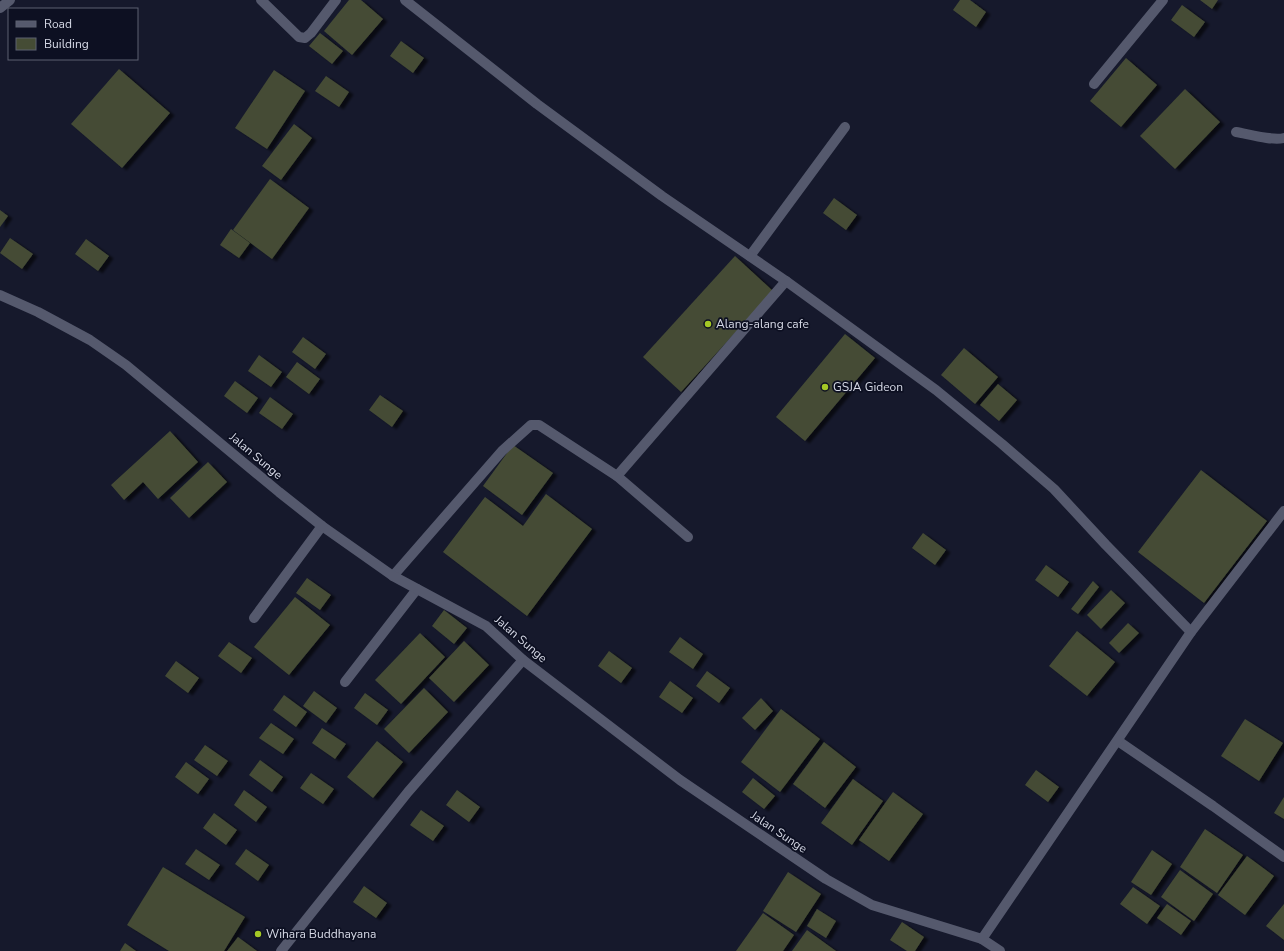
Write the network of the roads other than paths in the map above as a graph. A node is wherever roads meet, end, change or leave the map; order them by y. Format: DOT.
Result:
graph roads {
  1 [pos="10,0"];
  2 [pos="261,0"];
  3 [pos="336,0"];
  4 [pos="405,0"];
  5 [pos="1163,0"];
  6 [pos="0,8"];
  7 [pos="1094,84"];
  8 [pos="845,127"];
  9 [pos="1236,132"];
  10 [pos="1284,138"];
  11 [pos="750,256"];
  12 [pos="786,281"];
  13 [pos="0,294"];
  14 [pos="618,476"];
  15 [pos="1284,511"];
  16 [pos="322,526"];
  17 [pos="688,537"];
  18 [pos="393,576"];
  19 [pos="417,589"];
  20 [pos="254,618"];
  21 [pos="1191,632"];
  22 [pos="523,660"];
  23 [pos="345,682"];
  24 [pos="1118,741"];
  25 [pos="1284,857"];
  26 [pos="982,939"];
  27 [pos="281,951"];
  28 [pos="1000,951"];
  1 -- 6 [label="street"];
  2 -- 3 [label="street"];
  4 -- 11 [label="street"];
  5 -- 7 [label="street"];
  8 -- 11 [label="street"];
  9 -- 10 [label="street"];
  11 -- 12 [label="street"];
  12 -- 14 [label="street"];
  12 -- 21 [label="street"];
  13 -- 16 [label="street, Jalan Sunge"];
  14 -- 17 [label="street"];
  14 -- 18 [label="street"];
  15 -- 21 [label="street"];
  16 -- 18 [label="street, Jalan Sunge"];
  16 -- 20 [label="street"];
  18 -- 19 [label="street, Jalan Sunge"];
  19 -- 22 [label="street, Jalan Sunge"];
  19 -- 23 [label="street"];
  21 -- 24 [label="street"];
  22 -- 26 [label="street, Jalan Sunge"];
  22 -- 27 [label="street"];
  24 -- 25 [label="street"];
  24 -- 26 [label="street"];
  26 -- 28 [label="street, Jalan Sunge"];
}
